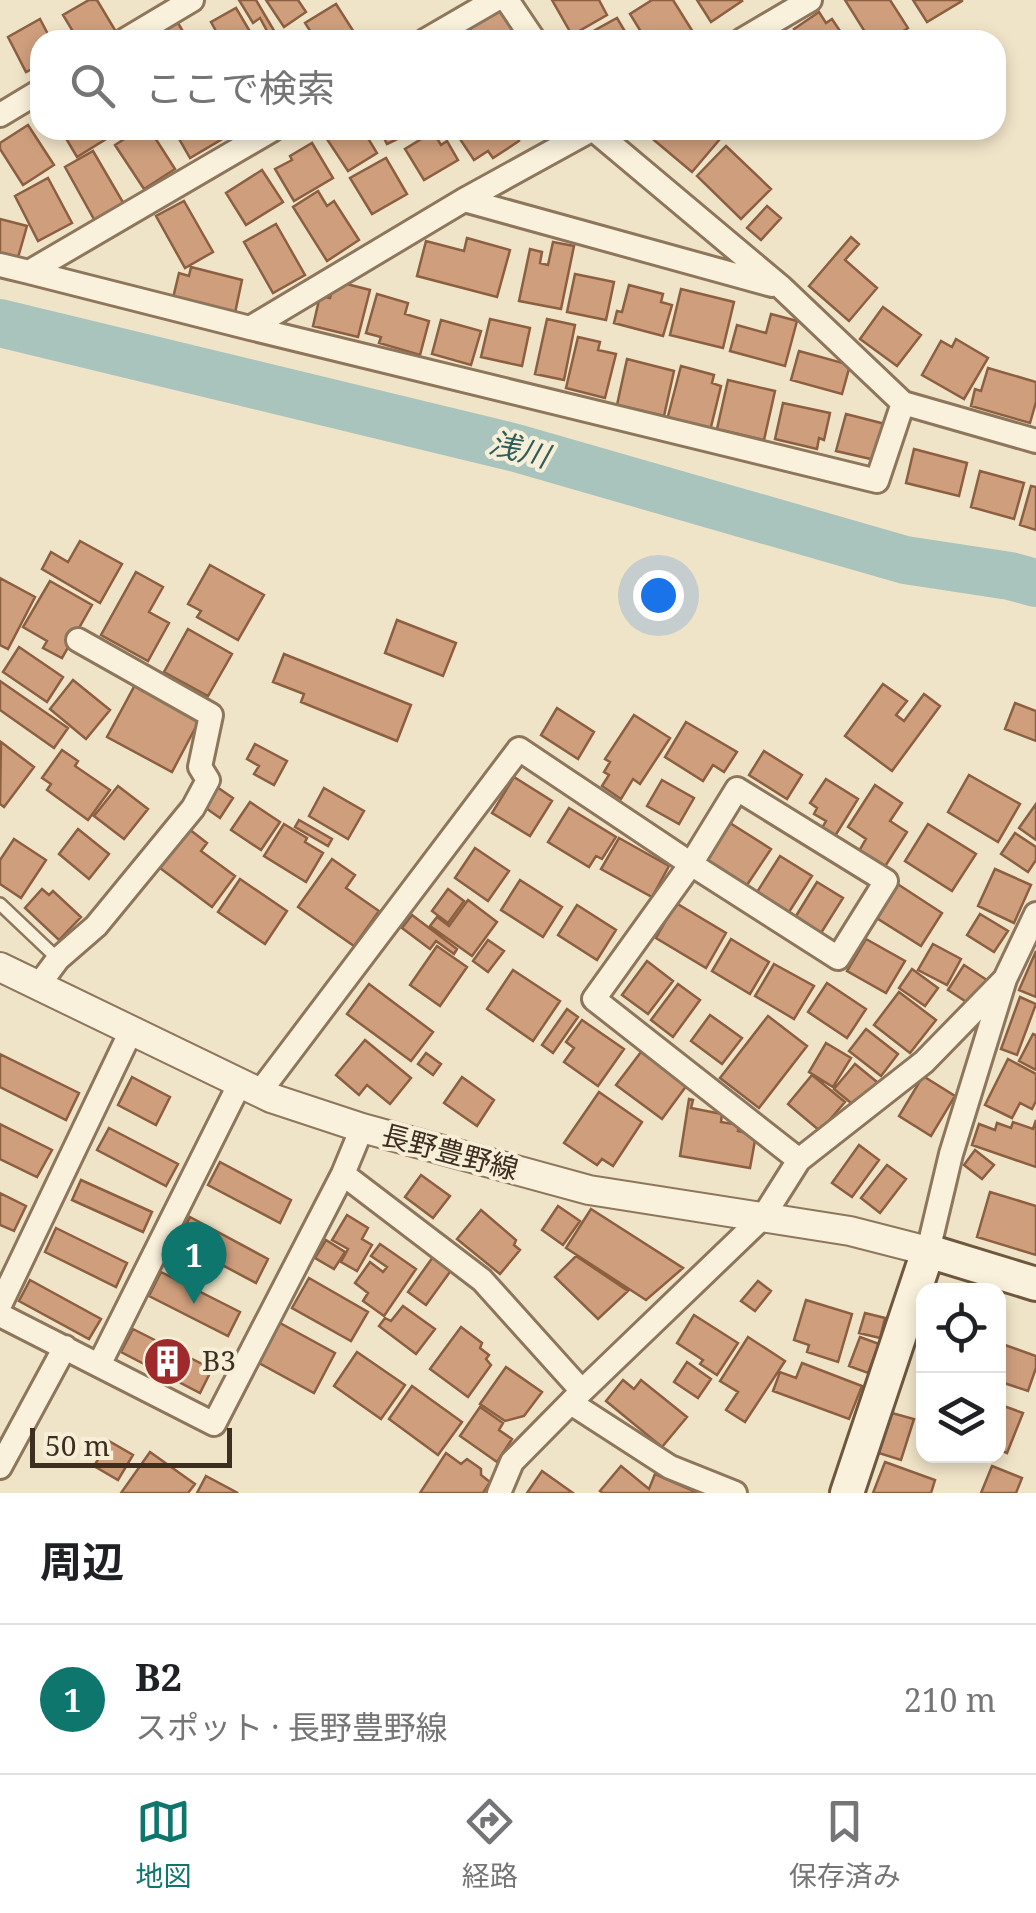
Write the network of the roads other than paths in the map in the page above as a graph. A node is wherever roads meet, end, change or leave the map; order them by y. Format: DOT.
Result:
graph roads {
  1 [pos="192,0"];
  2 [pos="495,0"];
  3 [pos="507,0"];
  4 [pos="810,0"];
  5 [pos="142,30"];
  6 [pos="443,30"];
  7 [pos="527,30"];
  8 [pos="759,30"];
  9 [pos="30,97"];
  10 [pos="0,115"];
  11 [pos="255,140"];
  12 [pos="574,140"];
  13 [pos="604,140"];
  14 [pos="464,200"];
  15 [pos="0,265"];
  16 [pos="29,272"];
  17 [pos="781,287"];
  18 [pos="250,328"];
  19 [pos="903,403"];
  20 [pos="1036,441"];
  21 [pos="78,640"];
  22 [pos="691,864"];
  23 [pos="0,904"];
  24 [pos="1036,914"];
  25 [pos="58,959"];
  26 [pos="2,973"];
  27 [pos="1006,979"];
  28 [pos="38,986"];
  29 [pos="131,1032"];
  30 [pos="250,1088"];
  31 [pos="362,1128"];
  32 [pos="799,1160"];
  33 [pos="343,1174"];
  34 [pos="762,1218"];
  35 [pos="928,1251"];
  36 [pos="1036,1284"];
  37 [pos="0,1305"];
  38 [pos="0,1315"];
  39 [pos="65,1347"];
  40 [pos="99,1365"];
  41 [pos="577,1397"];
  42 [pos="0,1466"];
  43 [pos="499,1493"];
  44 [pos="735,1493"];
  45 [pos="847,1493"];
  1 -- 5 [label="street"];
  2 -- 6 [label="street"];
  3 -- 7 [label="street"];
  4 -- 8 [label="street"];
  9 -- 10 [label="street"];
  11 -- 16 [label="street"];
  12 -- 14 [label="street"];
  13 -- 17 [label="street"];
  14 -- 17 [label="street"];
  14 -- 18 [label="street"];
  15 -- 16 [label="street"];
  16 -- 18 [label="street"];
  17 -- 19 [label="street"];
  18 -- 19 [label="street"];
  19 -- 20 [label="street"];
  21 -- 25 [label="street"];
  22 -- 22 [label="street"];
  22 -- 30 [label="street"];
  22 -- 32 [label="street"];
  23 -- 25 [label="lane"];
  24 -- 27 [label="street"];
  25 -- 28 [label="street"];
  26 -- 28 [label="street, 長野豊野線"];
  27 -- 32 [label="street"];
  27 -- 35 [label="street"];
  28 -- 29 [label="street, 長野豊野線"];
  29 -- 30 [label="street, 長野豊野線"];
  29 -- 37 [label="street"];
  30 -- 31 [label="street, 長野豊野線"];
  30 -- 40 [label="street"];
  31 -- 33 [label="street"];
  31 -- 34 [label="street, 長野豊野線"];
  32 -- 34 [label="street"];
  33 -- 40 [label="street"];
  33 -- 41 [label="street"];
  34 -- 35 [label="street, 長野豊野線"];
  34 -- 41 [label="street"];
  35 -- 36 [label="main road"];
  35 -- 45 [label="main road"];
  38 -- 39 [label="street"];
  39 -- 40 [label="street"];
  39 -- 42 [label="street"];
  41 -- 43 [label="street"];
  41 -- 44 [label="street"];
}
